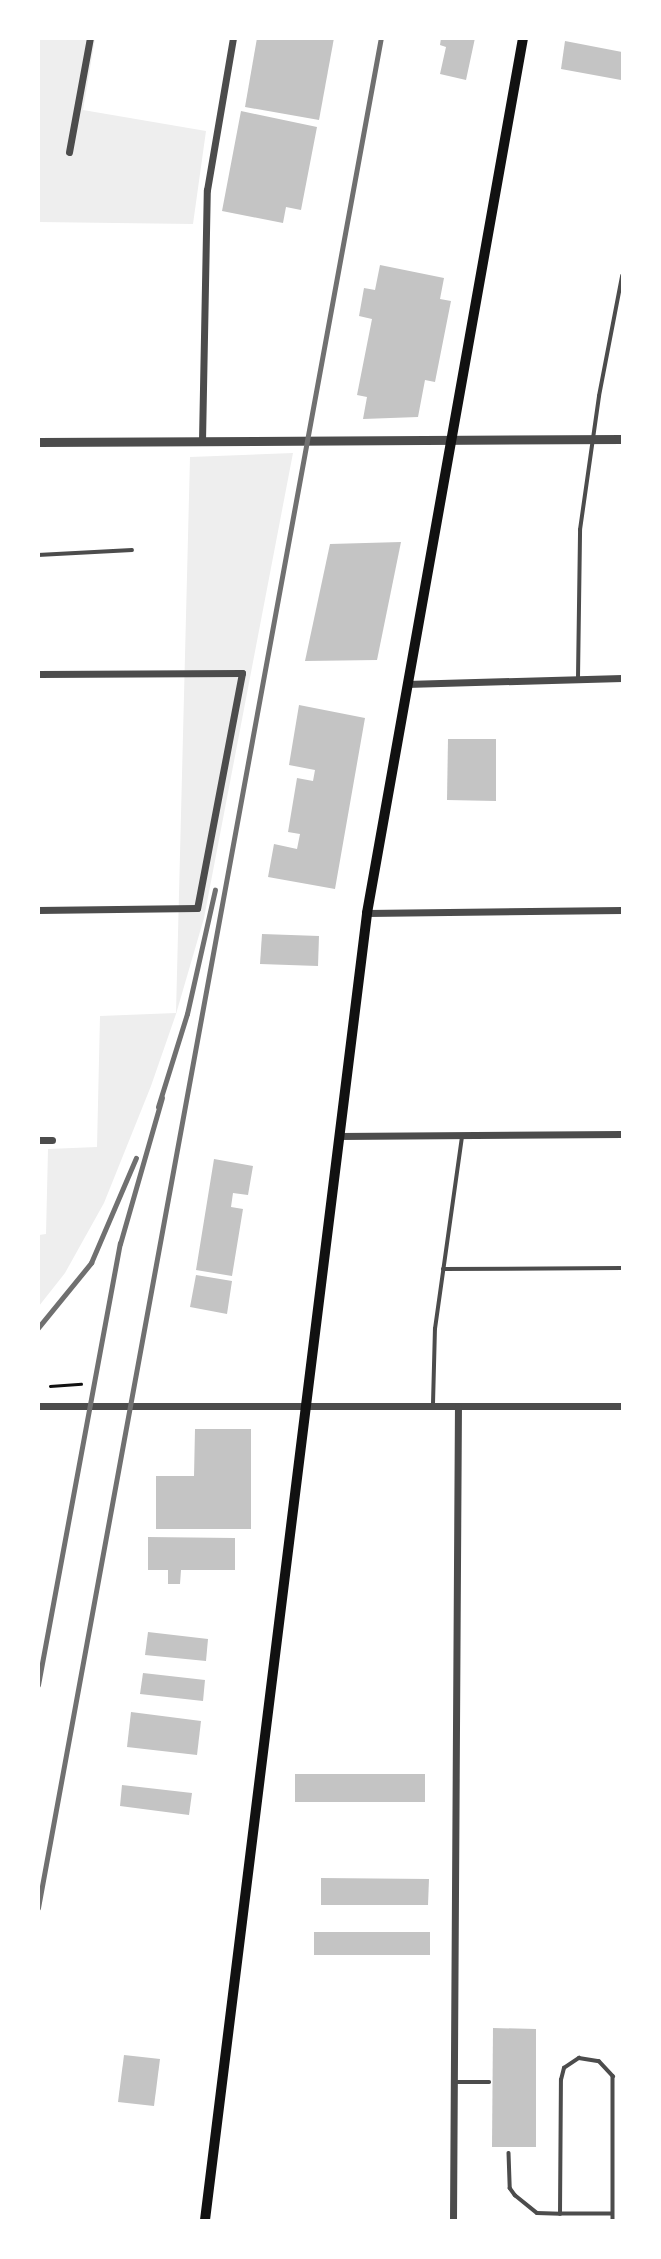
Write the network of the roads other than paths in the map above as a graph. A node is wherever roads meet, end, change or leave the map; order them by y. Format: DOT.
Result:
graph roads {
  1 [pos="90,38"];
  2 [pos="233,38"];
  3 [pos="523,38"];
  4 [pos="69,152"];
  5 [pos="622,276"];
  6 [pos="450,438"];
  7 [pos="593,438"];
  8 [pos="622,439"];
  9 [pos="202,441"];
  10 [pos="38,442"];
  11 [pos="132,551"];
  12 [pos="38,555"];
  13 [pos="38,674"];
  14 [pos="622,678"];
  15 [pos="578,680"];
  16 [pos="405,684"];
  17 [pos="622,909"];
  18 [pos="38,910"];
  19 [pos="367,913"];
  20 [pos="622,1134"];
  21 [pos="338,1136"];
  22 [pos="462,1136"];
  23 [pos="38,1140"];
  24 [pos="52,1140"];
  25 [pos="622,1268"];
  26 [pos="443,1269"];
  27 [pos="38,1406"];
  28 [pos="433,1406"];
  29 [pos="622,1406"];
  30 [pos="308,1407"];
  31 [pos="458,1407"];
  32 [pos="454,2082"];
  33 [pos="489,2082"];
  34 [pos="509,2153"];
  35 [pos="560,2214"];
  36 [pos="611,2214"];
  37 [pos="205,2221"];
  38 [pos="453,2221"];
  39 [pos="613,2221"];
  1 -- 4 [label="street"];
  2 -- 9 [label="street"];
  3 -- 6 [label="main road"];
  5 -- 7 [label="lane"];
  6 -- 7 [label="street"];
  6 -- 9 [label="street"];
  6 -- 16 [label="main road"];
  7 -- 8 [label="street"];
  7 -- 15 [label="lane"];
  9 -- 10 [label="street"];
  11 -- 12 [label="lane"];
  13 -- 18 [label="street"];
  14 -- 15 [label="street"];
  15 -- 16 [label="street"];
  16 -- 19 [label="main road"];
  17 -- 19 [label="street"];
  19 -- 21 [label="main road"];
  20 -- 22 [label="street"];
  21 -- 22 [label="street"];
  21 -- 30 [label="main road"];
  22 -- 26 [label="lane"];
  23 -- 24 [label="street"];
  25 -- 26 [label="lane"];
  26 -- 28 [label="lane"];
  27 -- 30 [label="street"];
  28 -- 30 [label="street"];
  28 -- 31 [label="street"];
  29 -- 31 [label="street"];
  30 -- 37 [label="main road"];
  31 -- 32 [label="street"];
  32 -- 33 [label="lane"];
  32 -- 38 [label="street"];
  34 -- 35 [label="lane"];
  35 -- 36 [label="lane"];
  35 -- 36 [label="lane"];
  36 -- 39 [label="lane"];
}
